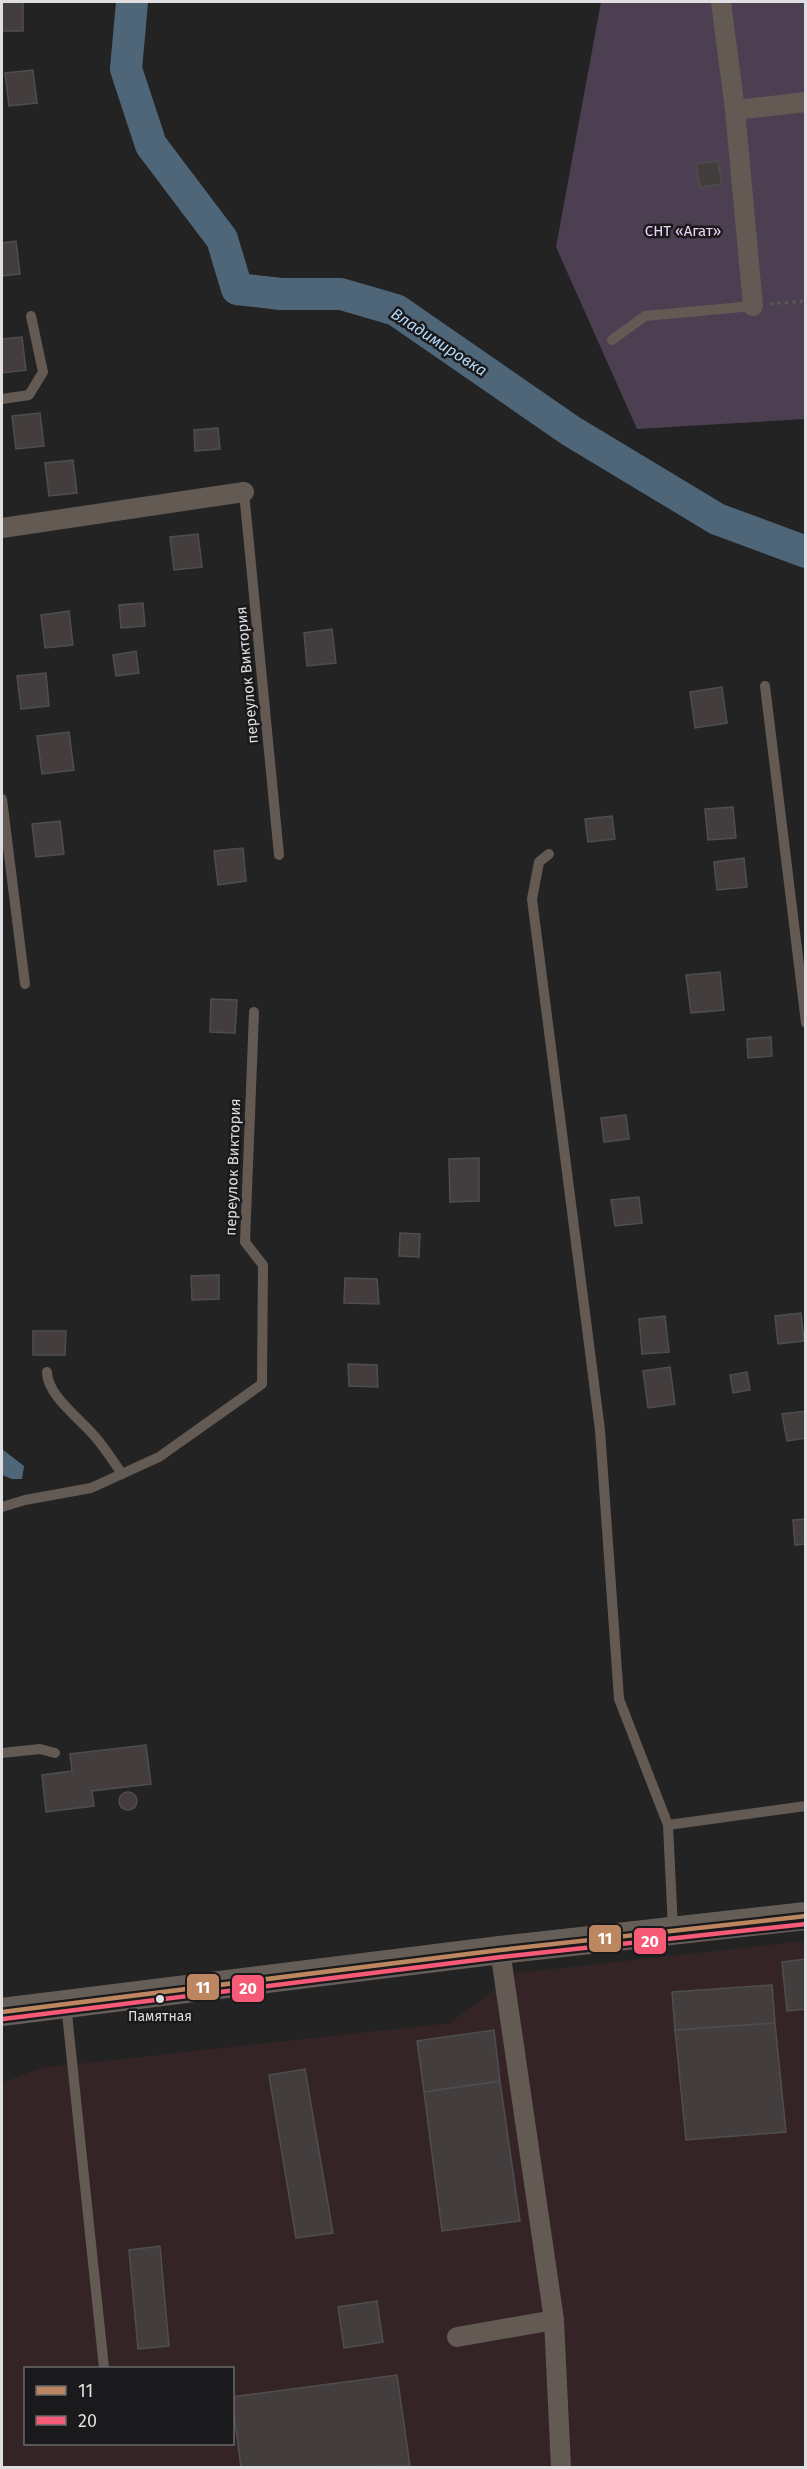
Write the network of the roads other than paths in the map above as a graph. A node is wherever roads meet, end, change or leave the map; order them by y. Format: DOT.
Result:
graph roads {
  1 [pos="721,2"];
  2 [pos="806,102"];
  3 [pos="735,110"];
  4 [pos="753,306"];
  5 [pos="31,316"];
  6 [pos="612,340"];
  7 [pos="2,399"];
  8 [pos="244,492"];
  9 [pos="2,528"];
  10 [pos="765,686"];
  11 [pos="2,799"];
  12 [pos="549,854"];
  13 [pos="279,855"];
  14 [pos="25,984"];
  15 [pos="254,1012"];
  16 [pos="806,1023"];
  17 [pos="47,1372"];
  18 [pos="122,1474"];
  19 [pos="2,1507"];
  20 [pos="2,1753"];
  21 [pos="56,1753"];
  22 [pos="806,1806"];
  23 [pos="668,1825"];
  24 [pos="806,1916"];
  25 [pos="673,1930"];
  26 [pos="500,1950"];
  27 [pos="66,2004"];
  28 [pos="2,2012"];
  29 [pos="554,2320"];
  30 [pos="457,2337"];
  31 [pos="104,2367"];
  32 [pos="561,2468"];
  1 -- 3 [label="street"];
  2 -- 3 [label="street"];
  3 -- 4 [label="street"];
  4 -- 6 [label="lane"];
  5 -- 7 [label="lane"];
  8 -- 9 [label="street"];
  8 -- 13 [label="lane, переулок Виктория"];
  10 -- 16 [label="lane"];
  11 -- 14 [label="lane"];
  12 -- 23 [label="lane"];
  15 -- 18 [label="lane, переулок Виктория"];
  17 -- 18 [label="lane"];
  18 -- 19 [label="lane, переулок Виктория"];
  20 -- 21 [label="lane"];
  22 -- 23 [label="lane"];
  23 -- 25 [label="lane"];
  24 -- 25 [label="street"];
  25 -- 26 [label="street"];
  26 -- 27 [label="street"];
  26 -- 29 [label="street"];
  27 -- 28 [label="street"];
  27 -- 31 [label="lane"];
  29 -- 30 [label="street"];
  29 -- 32 [label="street"];
}
